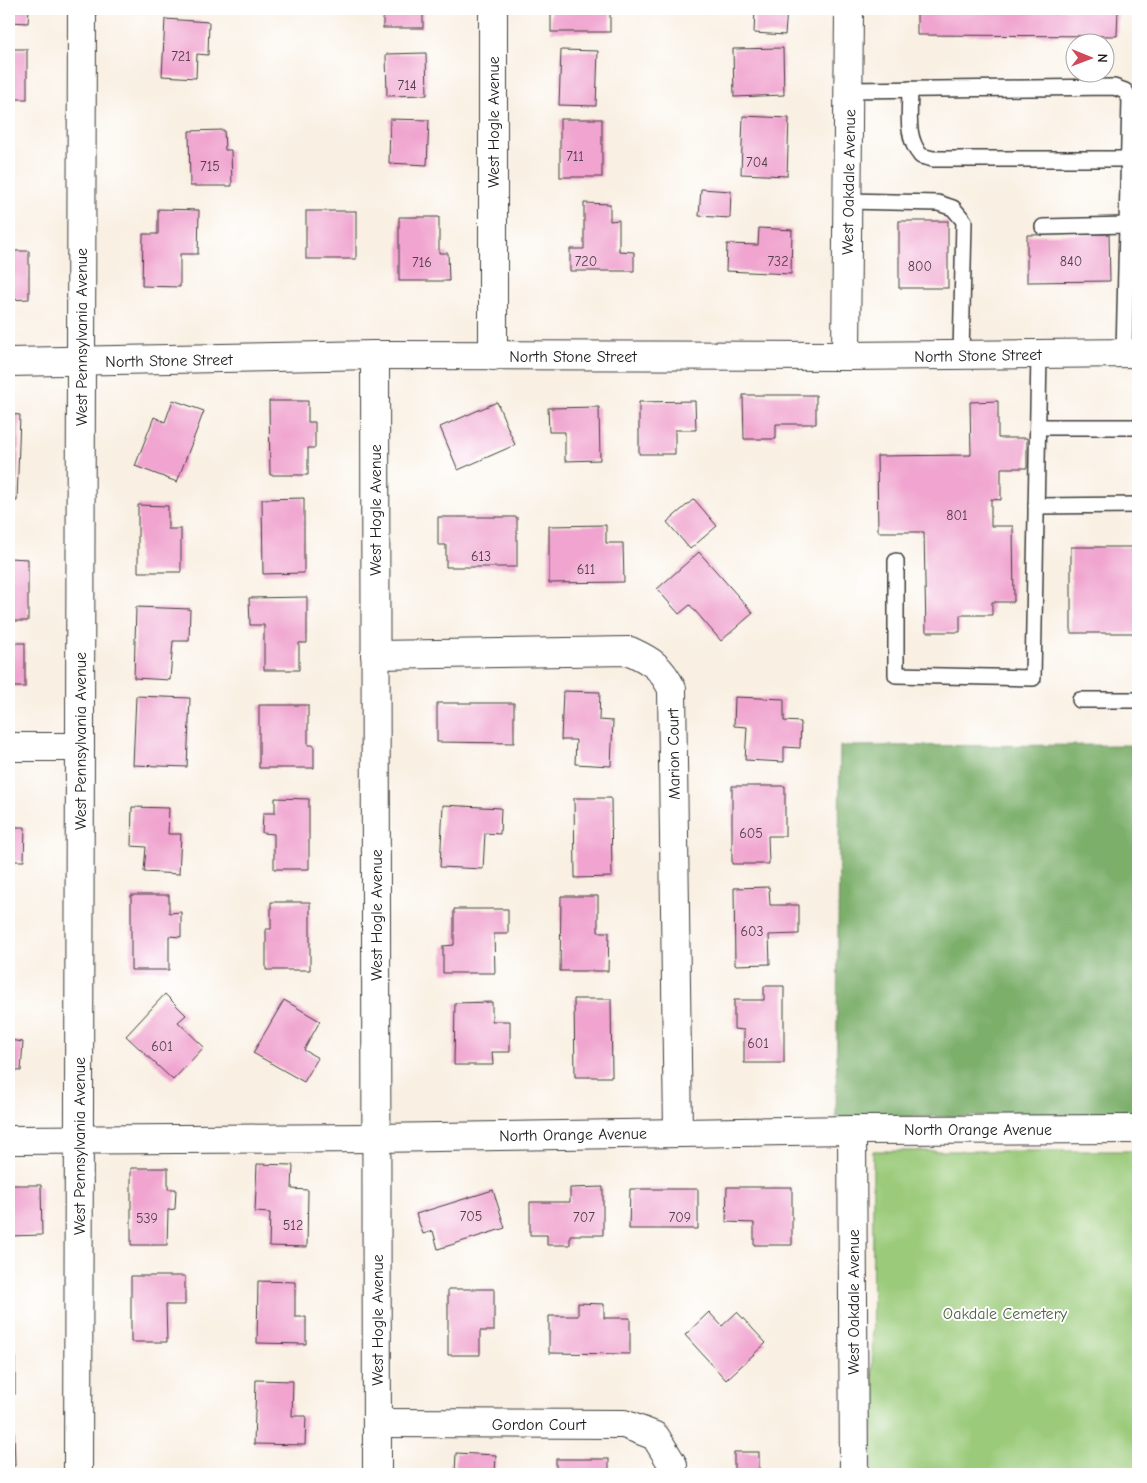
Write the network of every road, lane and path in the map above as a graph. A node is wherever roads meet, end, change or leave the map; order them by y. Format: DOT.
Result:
graph roads {
  1 [pos="82,9"];
  2 [pos="493,9"];
  3 [pos="849,9"];
  4 [pos="910,89"];
  5 [pos="848,90"];
  6 [pos="1129,159"];
  7 [pos="847,200"];
  8 [pos="1133,204"];
  9 [pos="1127,225"];
  10 [pos="1043,227"];
  11 [pos="1131,353"];
  12 [pos="1038,354"];
  13 [pos="375,355"];
  14 [pos="961,355"];
  15 [pos="493,356"];
  16 [pos="846,356"];
  17 [pos="9,362"];
  18 [pos="81,362"];
  19 [pos="1038,427"];
  20 [pos="1138,427"];
  21 [pos="1036,506"];
  22 [pos="1138,506"];
  23 [pos="896,561"];
  24 [pos="376,655"];
  25 [pos="1080,700"];
  26 [pos="1138,700"];
  27 [pos="80,747"];
  28 [pos="9,748"];
  29 [pos="1138,1129"];
  30 [pos="852,1130"];
  31 [pos="678,1132"];
  32 [pos="376,1138"];
  33 [pos="79,1139"];
  34 [pos="9,1140"];
  35 [pos="377,1423"];
  36 [pos="78,1474"];
  37 [pos="377,1474"];
  38 [pos="673,1474"];
  39 [pos="854,1474"];
  1 -- 18 [label="street, West Pennsylvania Avenue"];
  2 -- 15 [label="street, West Hogle Avenue"];
  3 -- 5 [label="street, West Oakdale Avenue"];
  4 -- 5 [label="lane"];
  4 -- 6 [label="lane"];
  4 -- 6 [label="lane"];
  5 -- 7 [label="street, West Oakdale Avenue"];
  6 -- 8 [label="lane"];
  7 -- 14 [label="lane"];
  7 -- 16 [label="street, West Oakdale Avenue"];
  8 -- 9 [label="lane"];
  9 -- 10 [label="lane"];
  9 -- 11 [label="lane"];
  11 -- 12 [label="street, North Stone Street"];
  12 -- 14 [label="street, North Stone Street"];
  12 -- 19 [label="lane"];
  13 -- 15 [label="street, North Stone Street"];
  13 -- 18 [label="street, North Stone Street"];
  13 -- 24 [label="street, West Hogle Avenue"];
  14 -- 16 [label="street, North Stone Street"];
  15 -- 16 [label="street, North Stone Street"];
  17 -- 18 [label="street, North Stone Street"];
  18 -- 27 [label="street, West Pennsylvania Avenue"];
  19 -- 20 [label="lane"];
  19 -- 21 [label="lane"];
  21 -- 22 [label="lane"];
  21 -- 23 [label="lane"];
  24 -- 31 [label="street, Marion Court"];
  24 -- 32 [label="street, West Hogle Avenue"];
  25 -- 26 [label="lane"];
  27 -- 28 [label="street"];
  27 -- 33 [label="street, West Pennsylvania Avenue"];
  29 -- 30 [label="street, North Orange Avenue"];
  30 -- 31 [label="street, North Orange Avenue"];
  30 -- 39 [label="street, West Oakdale Avenue"];
  31 -- 32 [label="street, North Orange Avenue"];
  32 -- 33 [label="street, North Orange Avenue"];
  32 -- 35 [label="street, West Hogle Avenue"];
  33 -- 34 [label="street, North Orange Avenue"];
  33 -- 36 [label="street, West Pennsylvania Avenue"];
  35 -- 37 [label="street, West Hogle Avenue"];
  35 -- 38 [label="street, Gordon Court"];
}
